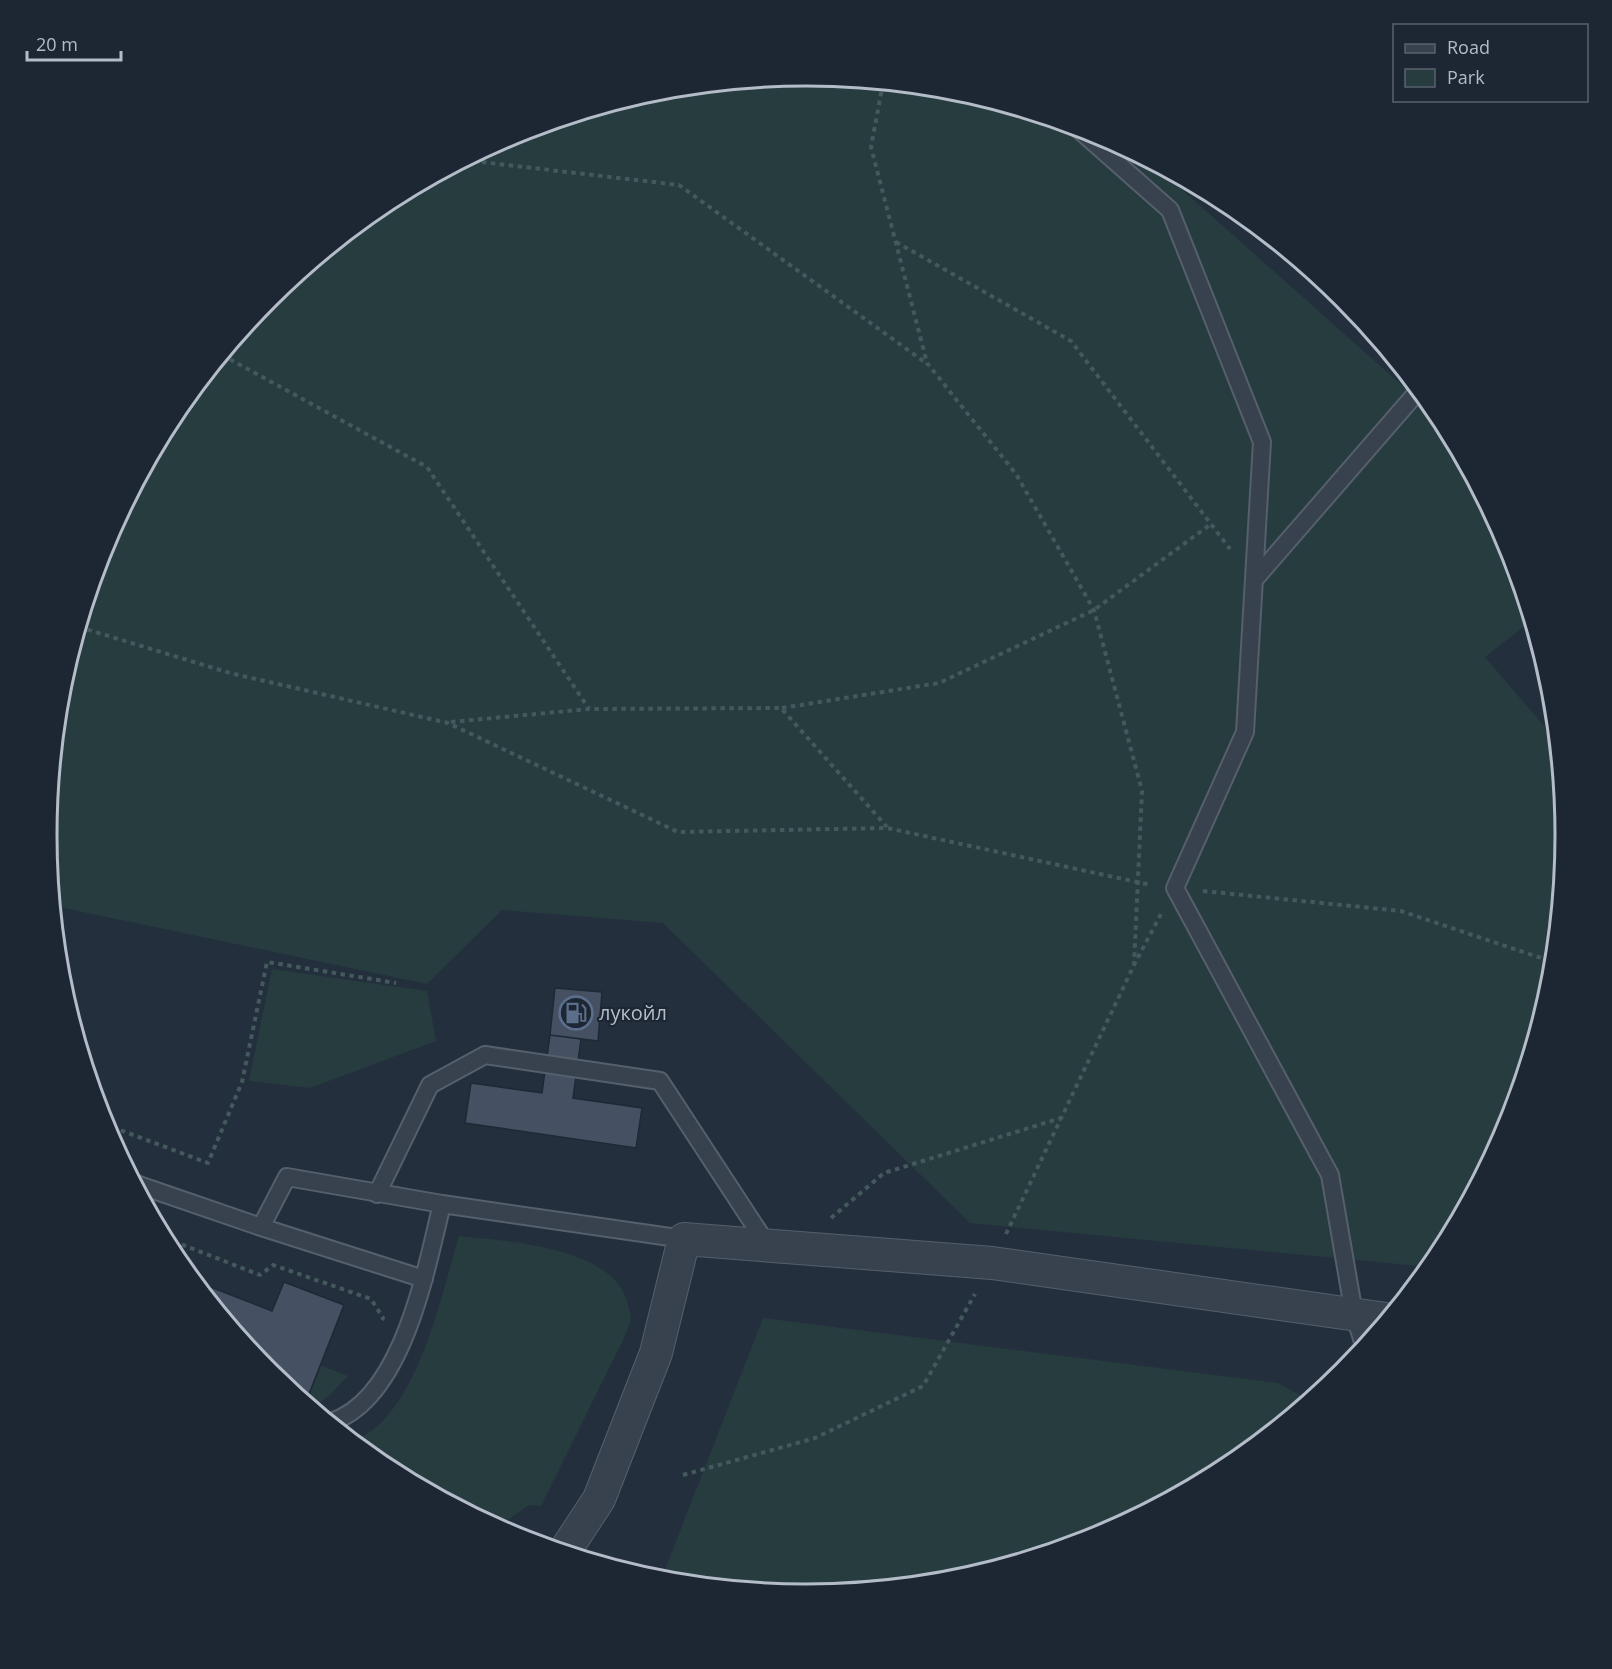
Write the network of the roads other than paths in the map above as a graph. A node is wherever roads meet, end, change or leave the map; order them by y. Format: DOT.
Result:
graph roads {
  1 [pos="1096,144"];
  2 [pos="1413,397"];
  3 [pos="1254,580"];
  4 [pos="145,1187"];
  5 [pos="377,1194"];
  6 [pos="442,1204"];
  7 [pos="261,1227"];
  8 [pos="684,1239"];
  9 [pos="782,1247"];
  10 [pos="424,1279"];
  11 [pos="1354,1314"];
  12 [pos="1377,1318"];
  13 [pos="1362,1336"];
  14 [pos="339,1420"];
  15 [pos="569,1545"];
  1 -- 3 [label="lane"];
  2 -- 3 [label="lane"];
  3 -- 11 [label="lane"];
  4 -- 7 [label="lane"];
  5 -- 6 [label="lane"];
  5 -- 7 [label="lane"];
  5 -- 9 [label="lane"];
  6 -- 8 [label="lane"];
  6 -- 10 [label="lane"];
  7 -- 10 [label="lane"];
  8 -- 9 [label="street"];
  8 -- 15 [label="street"];
  9 -- 11 [label="street"];
  10 -- 14 [label="lane"];
  11 -- 12 [label="street"];
  11 -- 13 [label="lane"];
}
